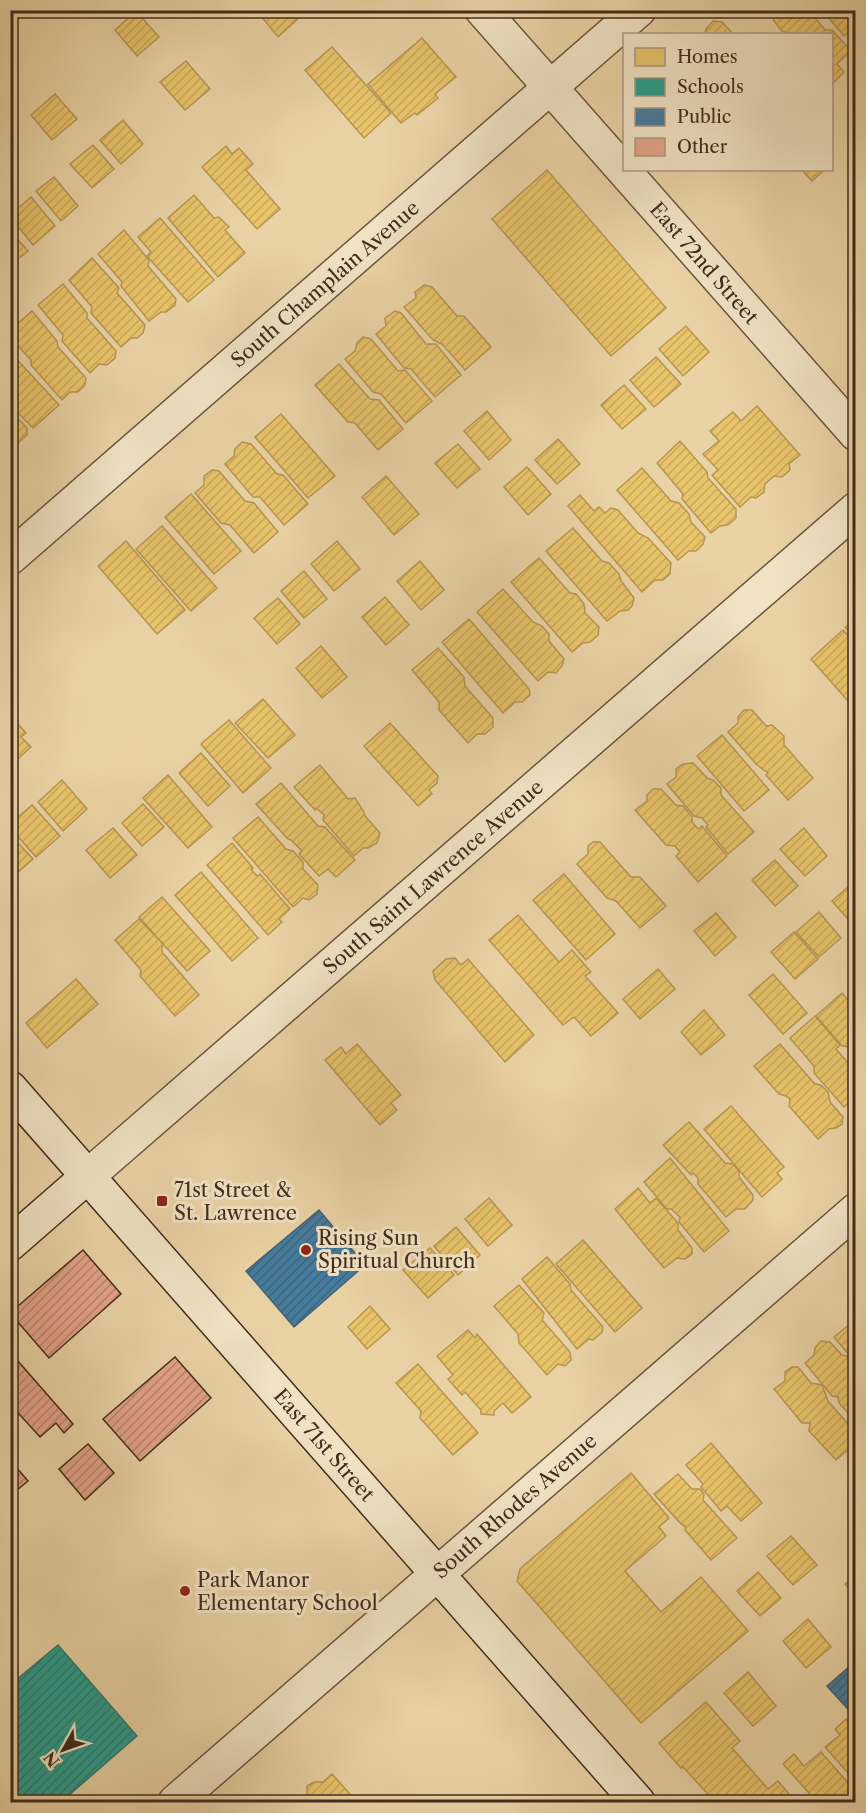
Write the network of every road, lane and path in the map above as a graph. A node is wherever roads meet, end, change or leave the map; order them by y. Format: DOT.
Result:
graph roads {
  1 [pos="482,10"];
  2 [pos="639,10"];
  3 [pos="550,88"];
  4 [pos="623,171"];
  5 [pos="623,171"];
  6 [pos="855,434"];
  7 [pos="855,509"];
  8 [pos="10,558"];
  9 [pos="10,1088"];
  10 [pos="88,1176"];
  11 [pos="855,1210"];
  12 [pos="10,1244"];
  13 [pos="437,1574"];
  14 [pos="175,1803"];
  15 [pos="638,1803"];
  1 -- 3 [label="street, East 72nd Street"];
  2 -- 3 [label="street, South Champlain Avenue"];
  3 -- 5 [label="street, East 72nd Street"];
  3 -- 8 [label="street, South Champlain Avenue"];
  4 -- 6 [label="street, East 72nd Street"];
  7 -- 10 [label="street, South Saint Lawrence Avenue"];
  9 -- 10 [label="street, East 71st Street"];
  10 -- 12 [label="street, South Saint Lawrence Avenue"];
  10 -- 13 [label="street, East 71st Street"];
  11 -- 13 [label="street, South Rhodes Avenue"];
  13 -- 14 [label="street, South Rhodes Avenue"];
  13 -- 15 [label="street, East 71st Street"];
}
